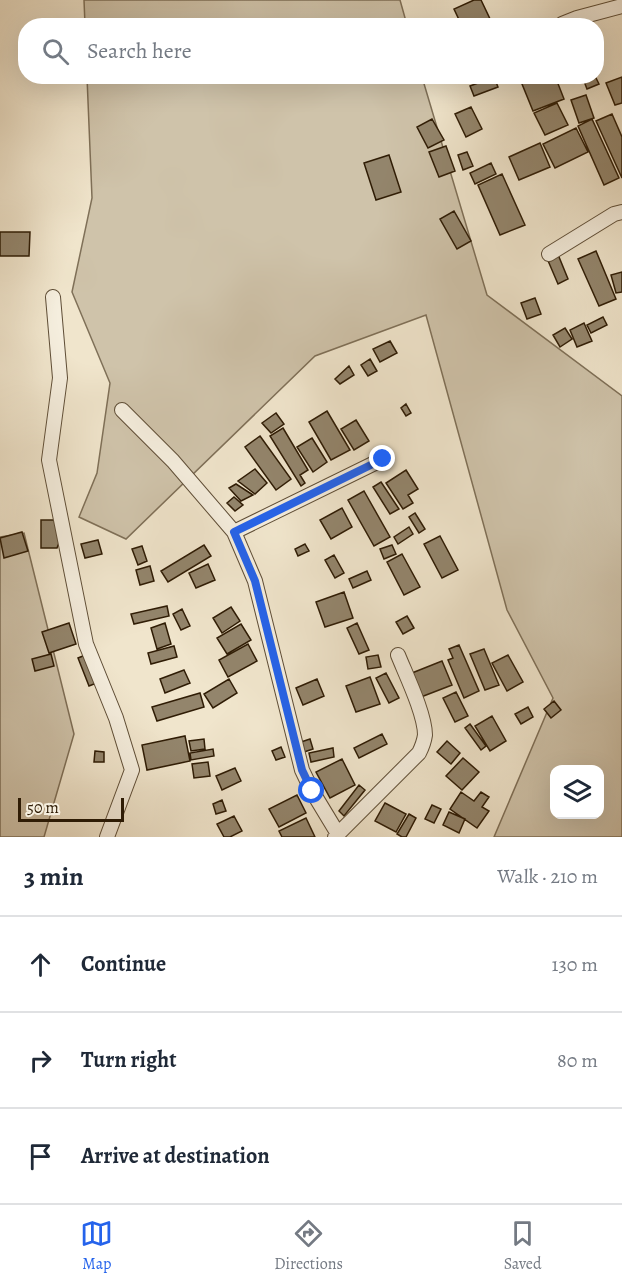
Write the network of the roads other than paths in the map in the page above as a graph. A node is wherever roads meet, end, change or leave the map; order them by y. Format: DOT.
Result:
graph roads {
  1 [pos="622,6"];
  2 [pos="577,18"];
  3 [pos="622,212"];
  4 [pos="549,254"];
  5 [pos="53,297"];
  6 [pos="122,410"];
  7 [pos="383,459"];
  8 [pos="234,532"];
  9 [pos="398,654"];
  10 [pos="337,835"];
  11 [pos="107,837"];
  1 -- 2 [label="street"];
  3 -- 4 [label="street"];
  5 -- 11 [label="street"];
  6 -- 8 [label="street"];
  7 -- 8 [label="street"];
  8 -- 10 [label="street"];
  9 -- 10 [label="street"];
}
